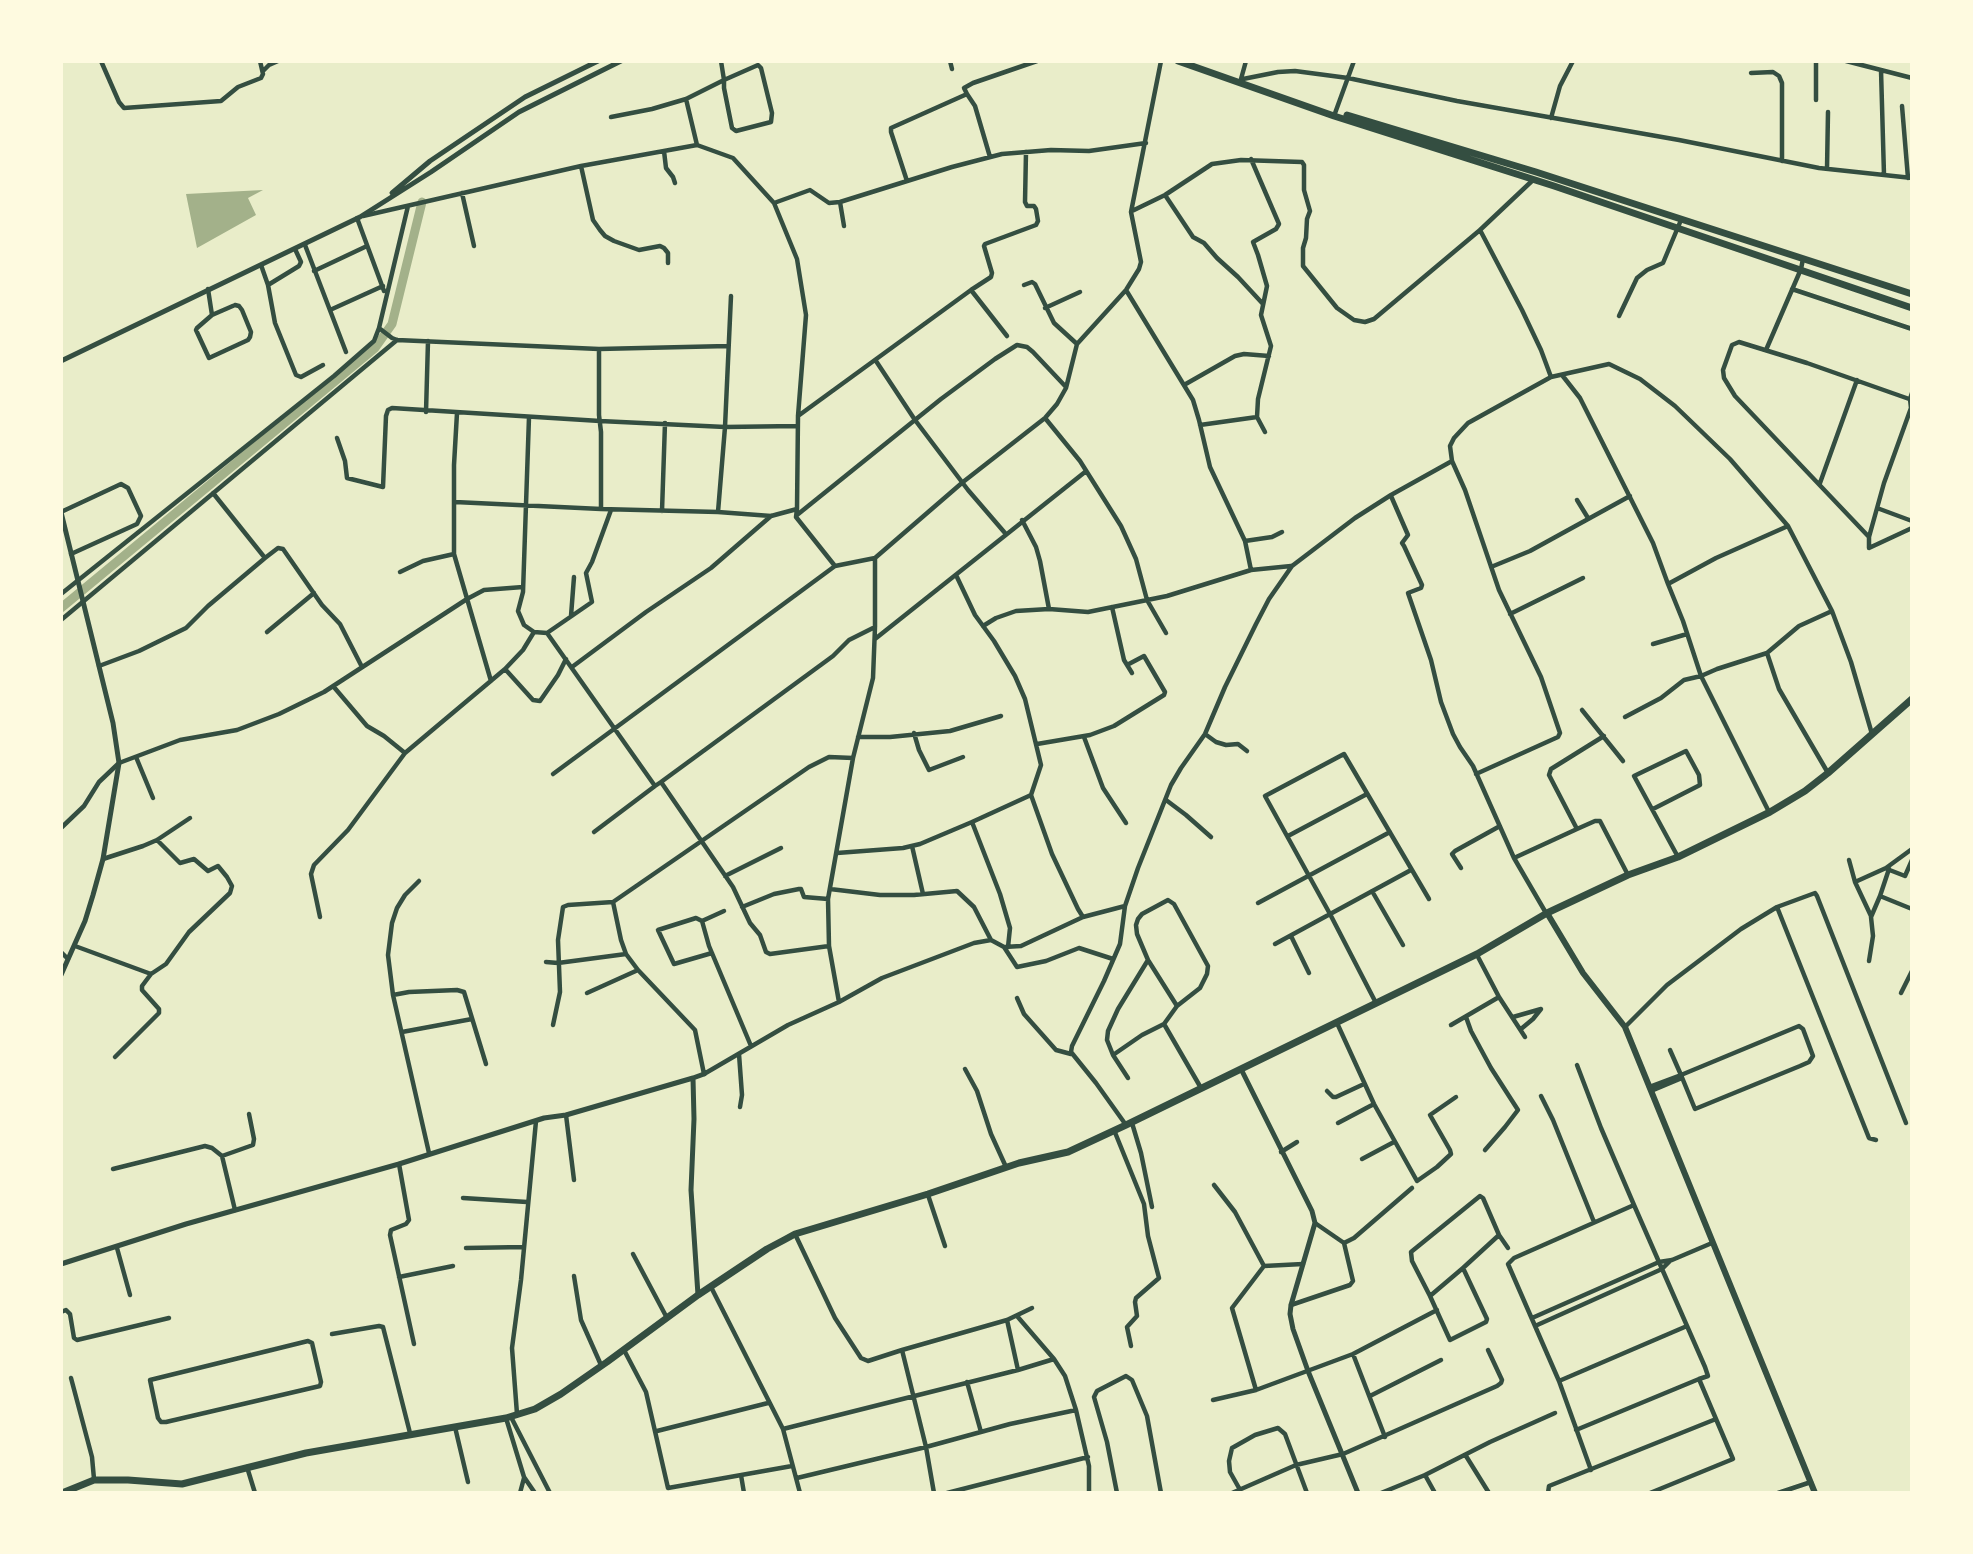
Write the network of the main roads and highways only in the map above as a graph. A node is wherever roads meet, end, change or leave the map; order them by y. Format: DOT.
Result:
graph roads {
  1 [pos="1178,61"];
  2 [pos="1191,61"];
  3 [pos="1200,66"];
  4 [pos="1516,170"];
  5 [pos="1555,183"];
  6 [pos="1679,224"];
  7 [pos="1912,294"];
  8 [pos="1912,308"];
  9 [pos="1912,700"];
  10 [pos="1547,914"];
  11 [pos="62,1493"];
  12 [pos="1815,1493"];
  1 -- 3 [label="main road"];
  2 -- 3 [label="main road"];
  3 -- 4 [label="main road"];
  4 -- 5 [label="main road"];
  4 -- 5 [label="main road"];
  5 -- 6 [label="main road"];
  6 -- 7 [label="main road"];
  6 -- 8 [label="main road"];
  9 -- 10 [label="main road"];
  10 -- 11 [label="main road"];
  10 -- 12 [label="main road"];
}
